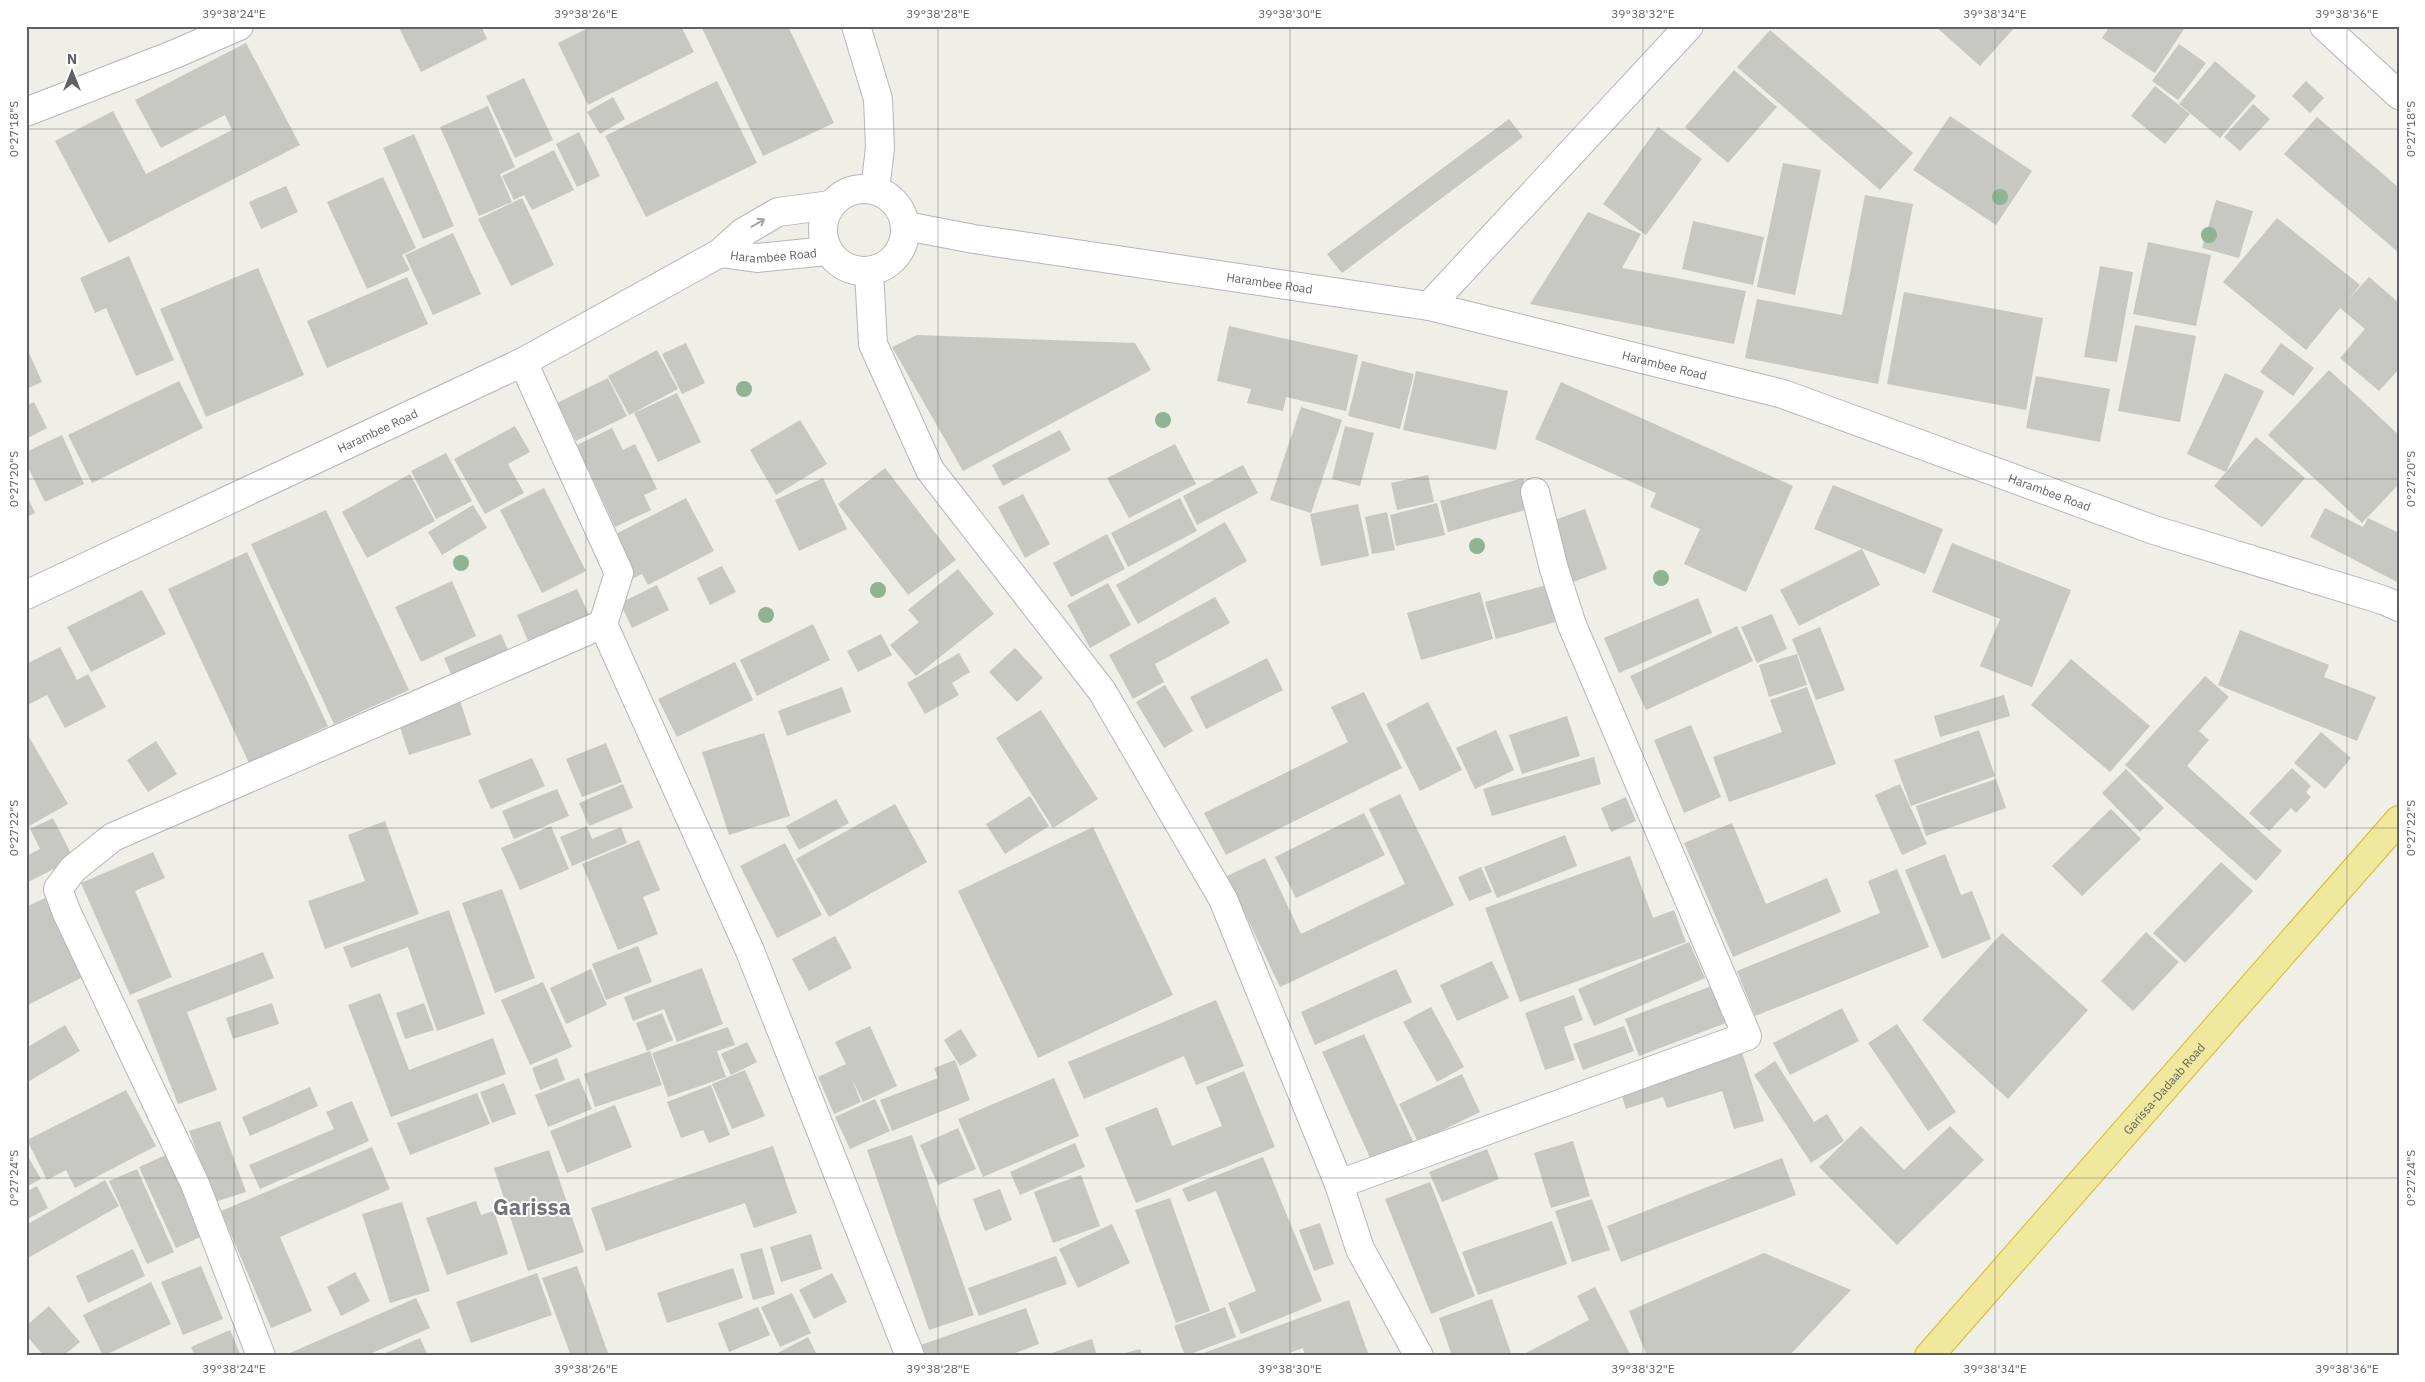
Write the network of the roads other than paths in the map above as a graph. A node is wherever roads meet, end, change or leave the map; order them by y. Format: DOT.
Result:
graph roads {
  1 [pos="239,26"];
  2 [pos="856,26"];
  3 [pos="1689,26"];
  4 [pos="2324,26"];
  5 [pos="2399,95"];
  6 [pos="26,112"];
  7 [pos="875,190"];
  8 [pos="831,205"];
  9 [pos="906,226"];
  10 [pos="827,251"];
  11 [pos="720,253"];
  12 [pos="869,272"];
  13 [pos="1429,306"];
  14 [pos="523,362"];
  15 [pos="1535,492"];
  16 [pos="26,595"];
  17 [pos="2399,607"];
  18 [pos="603,624"];
  19 [pos="2399,820"];
  20 [pos="1339,1184"];
  21 [pos="261,1356"];
  22 [pos="910,1356"];
  23 [pos="1419,1356"];
  24 [pos="1929,1356"];
  1 -- 6 [label="street"];
  2 -- 7 [label="street"];
  3 -- 13 [label="street"];
  4 -- 5 [label="street"];
  7 -- 8 [label="street"];
  7 -- 9 [label="street"];
  8 -- 10 [label="street"];
  11 -- 8 [label="street, Harambee Road, one-way"];
  9 -- 12 [label="street"];
  9 -- 13 [label="street, Harambee Road"];
  10 -- 11 [label="street, Harambee Road"];
  10 -- 12 [label="street"];
  11 -- 14 [label="street, Harambee Road"];
  12 -- 20 [label="street"];
  13 -- 17 [label="street, Harambee Road"];
  14 -- 16 [label="street, Harambee Road"];
  14 -- 18 [label="street"];
  15 -- 20 [label="street"];
  18 -- 21 [label="street"];
  18 -- 22 [label="street"];
  19 -- 24 [label="highway, Garissa-Dadaab Road"];
  20 -- 23 [label="street"];
}
